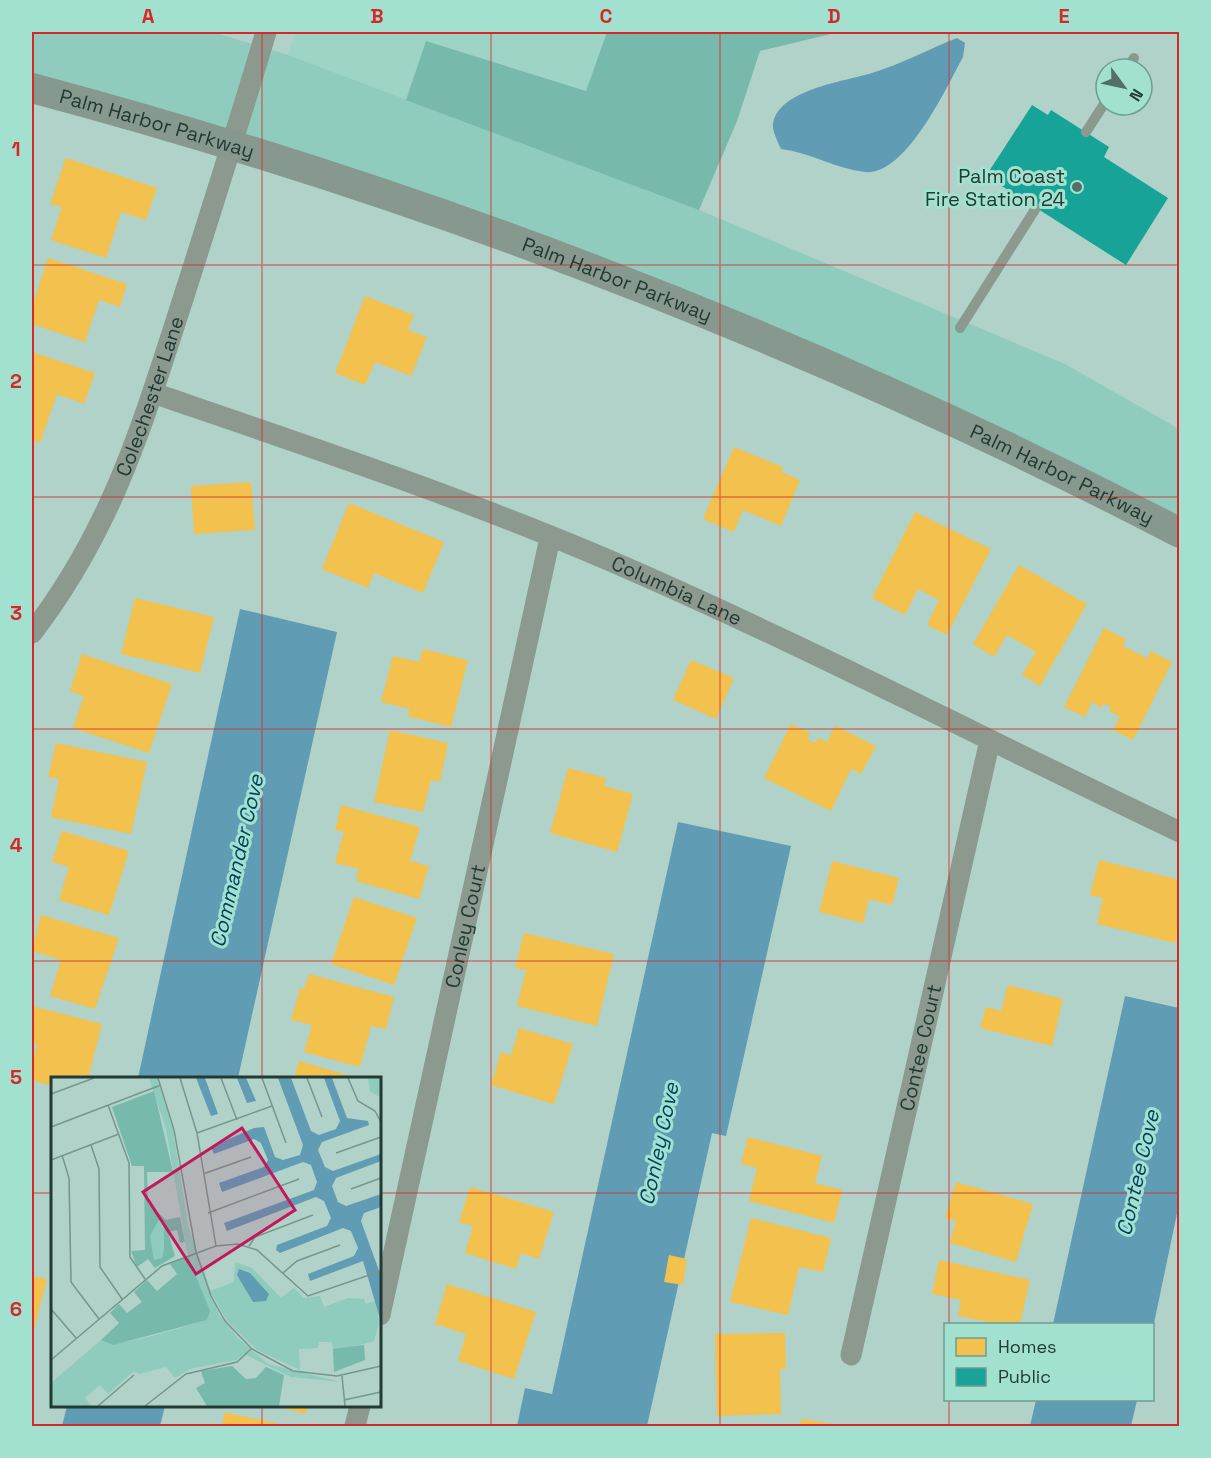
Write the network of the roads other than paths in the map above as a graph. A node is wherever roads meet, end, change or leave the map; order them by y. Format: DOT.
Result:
graph roads {
  1 [pos="266,32"];
  2 [pos="32,88"];
  3 [pos="1096,117"];
  4 [pos="1086,132"];
  5 [pos="232,145"];
  6 [pos="1036,208"];
  7 [pos="960,328"];
  8 [pos="153,393"];
  9 [pos="1179,533"];
  10 [pos="550,538"];
  11 [pos="32,633"];
  12 [pos="990,740"];
  13 [pos="1179,832"];
  14 [pos="381,1310"];
  15 [pos="851,1355"];
  16 [pos="360,1407"];
  17 [pos="355,1426"];
  1 -- 5 [label="street, Colechester Lane"];
  2 -- 5 [label="street, Palm Harbor Parkway"];
  3 -- 4 [label="lane"];
  5 -- 8 [label="street, Colechester Lane"];
  5 -- 9 [label="street, Palm Harbor Parkway"];
  6 -- 7 [label="lane"];
  8 -- 10 [label="street, Columbia Lane"];
  8 -- 11 [label="street, Colechester Lane"];
  10 -- 12 [label="street, Columbia Lane"];
  10 -- 14 [label="street, Conley Court"];
  12 -- 13 [label="street, Columbia Lane"];
  12 -- 15 [label="street, Contee Court"];
  16 -- 17 [label="street"];
}
